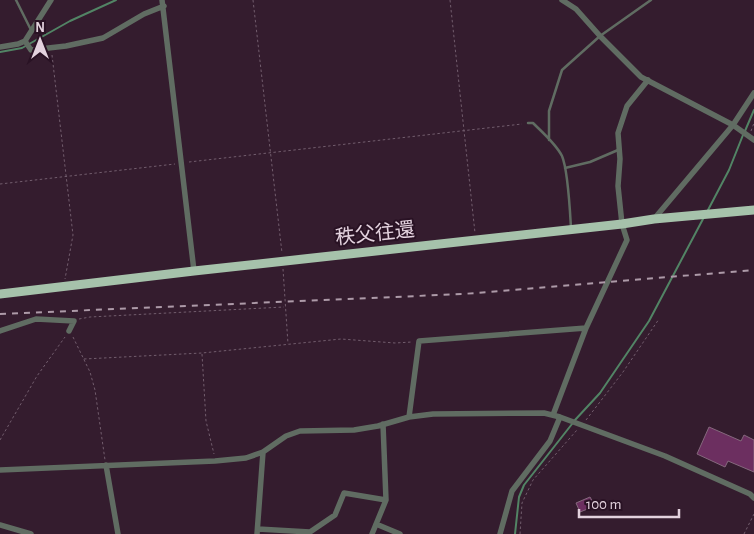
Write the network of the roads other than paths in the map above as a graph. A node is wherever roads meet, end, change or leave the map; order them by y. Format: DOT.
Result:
graph roads {
  1 [pos="16,0"];
  2 [pos="51,0"];
  3 [pos="562,0"];
  4 [pos="651,0"];
  5 [pos="163,3"];
  6 [pos="31,30"];
  7 [pos="600,36"];
  8 [pos="27,44"];
  9 [pos="0,47"];
  10 [pos="648,80"];
  11 [pos="754,93"];
  12 [pos="528,123"];
  13 [pos="733,125"];
  14 [pos="748,136"];
  15 [pos="550,140"];
  16 [pos="619,149"];
  17 [pos="565,168"];
  18 [pos="754,210"];
  19 [pos="654,219"];
  20 [pos="622,224"];
  21 [pos="572,229"];
  22 [pos="194,271"];
  23 [pos="0,294"];
  24 [pos="586,328"];
  25 [pos="0,331"];
  26 [pos="70,331"];
  27 [pos="553,414"];
  28 [pos="560,416"];
  29 [pos="409,417"];
  30 [pos="382,424"];
  31 [pos="263,452"];
  32 [pos="106,465"];
  33 [pos="0,470"];
  34 [pos="754,498"];
  35 [pos="386,500"];
  36 [pos="376,524"];
  37 [pos="0,525"];
  38 [pos="258,531"];
  39 [pos="31,534"];
  40 [pos="118,534"];
  41 [pos="372,534"];
  42 [pos="400,534"];
  43 [pos="500,534"];
  1 -- 6 [label="lane"];
  2 -- 6 [label="street"];
  3 -- 7 [label="street"];
  4 -- 7 [label="lane"];
  5 -- 8 [label="street"];
  5 -- 22 [label="street"];
  6 -- 8 [label="street"];
  7 -- 10 [label="street"];
  7 -- 15 [label="lane"];
  8 -- 9 [label="street"];
  10 -- 13 [label="street"];
  10 -- 16 [label="street"];
  11 -- 13 [label="street"];
  12 -- 15 [label="lane"];
  13 -- 14 [label="street"];
  13 -- 19 [label="street"];
  15 -- 17 [label="lane"];
  16 -- 17 [label="lane"];
  16 -- 20 [label="street"];
  17 -- 21 [label="lane"];
  18 -- 19 [label="highway, 秩父往還"];
  19 -- 20 [label="highway, 秩父往還"];
  20 -- 21 [label="highway, 秩父往還"];
  20 -- 24 [label="street"];
  21 -- 22 [label="highway, 秩父往還"];
  22 -- 23 [label="highway, 秩父往還"];
  24 -- 27 [label="street"];
  24 -- 29 [label="street"];
  25 -- 26 [label="street"];
  27 -- 28 [label="street"];
  27 -- 29 [label="street"];
  28 -- 34 [label="street"];
  28 -- 43 [label="street"];
  29 -- 30 [label="street"];
  30 -- 31 [label="street"];
  30 -- 35 [label="street"];
  31 -- 32 [label="street"];
  31 -- 38 [label="street"];
  32 -- 33 [label="street"];
  32 -- 40 [label="street"];
  35 -- 36 [label="street"];
  35 -- 38 [label="street"];
  36 -- 41 [label="street"];
  36 -- 42 [label="street"];
  37 -- 39 [label="street"];
}
